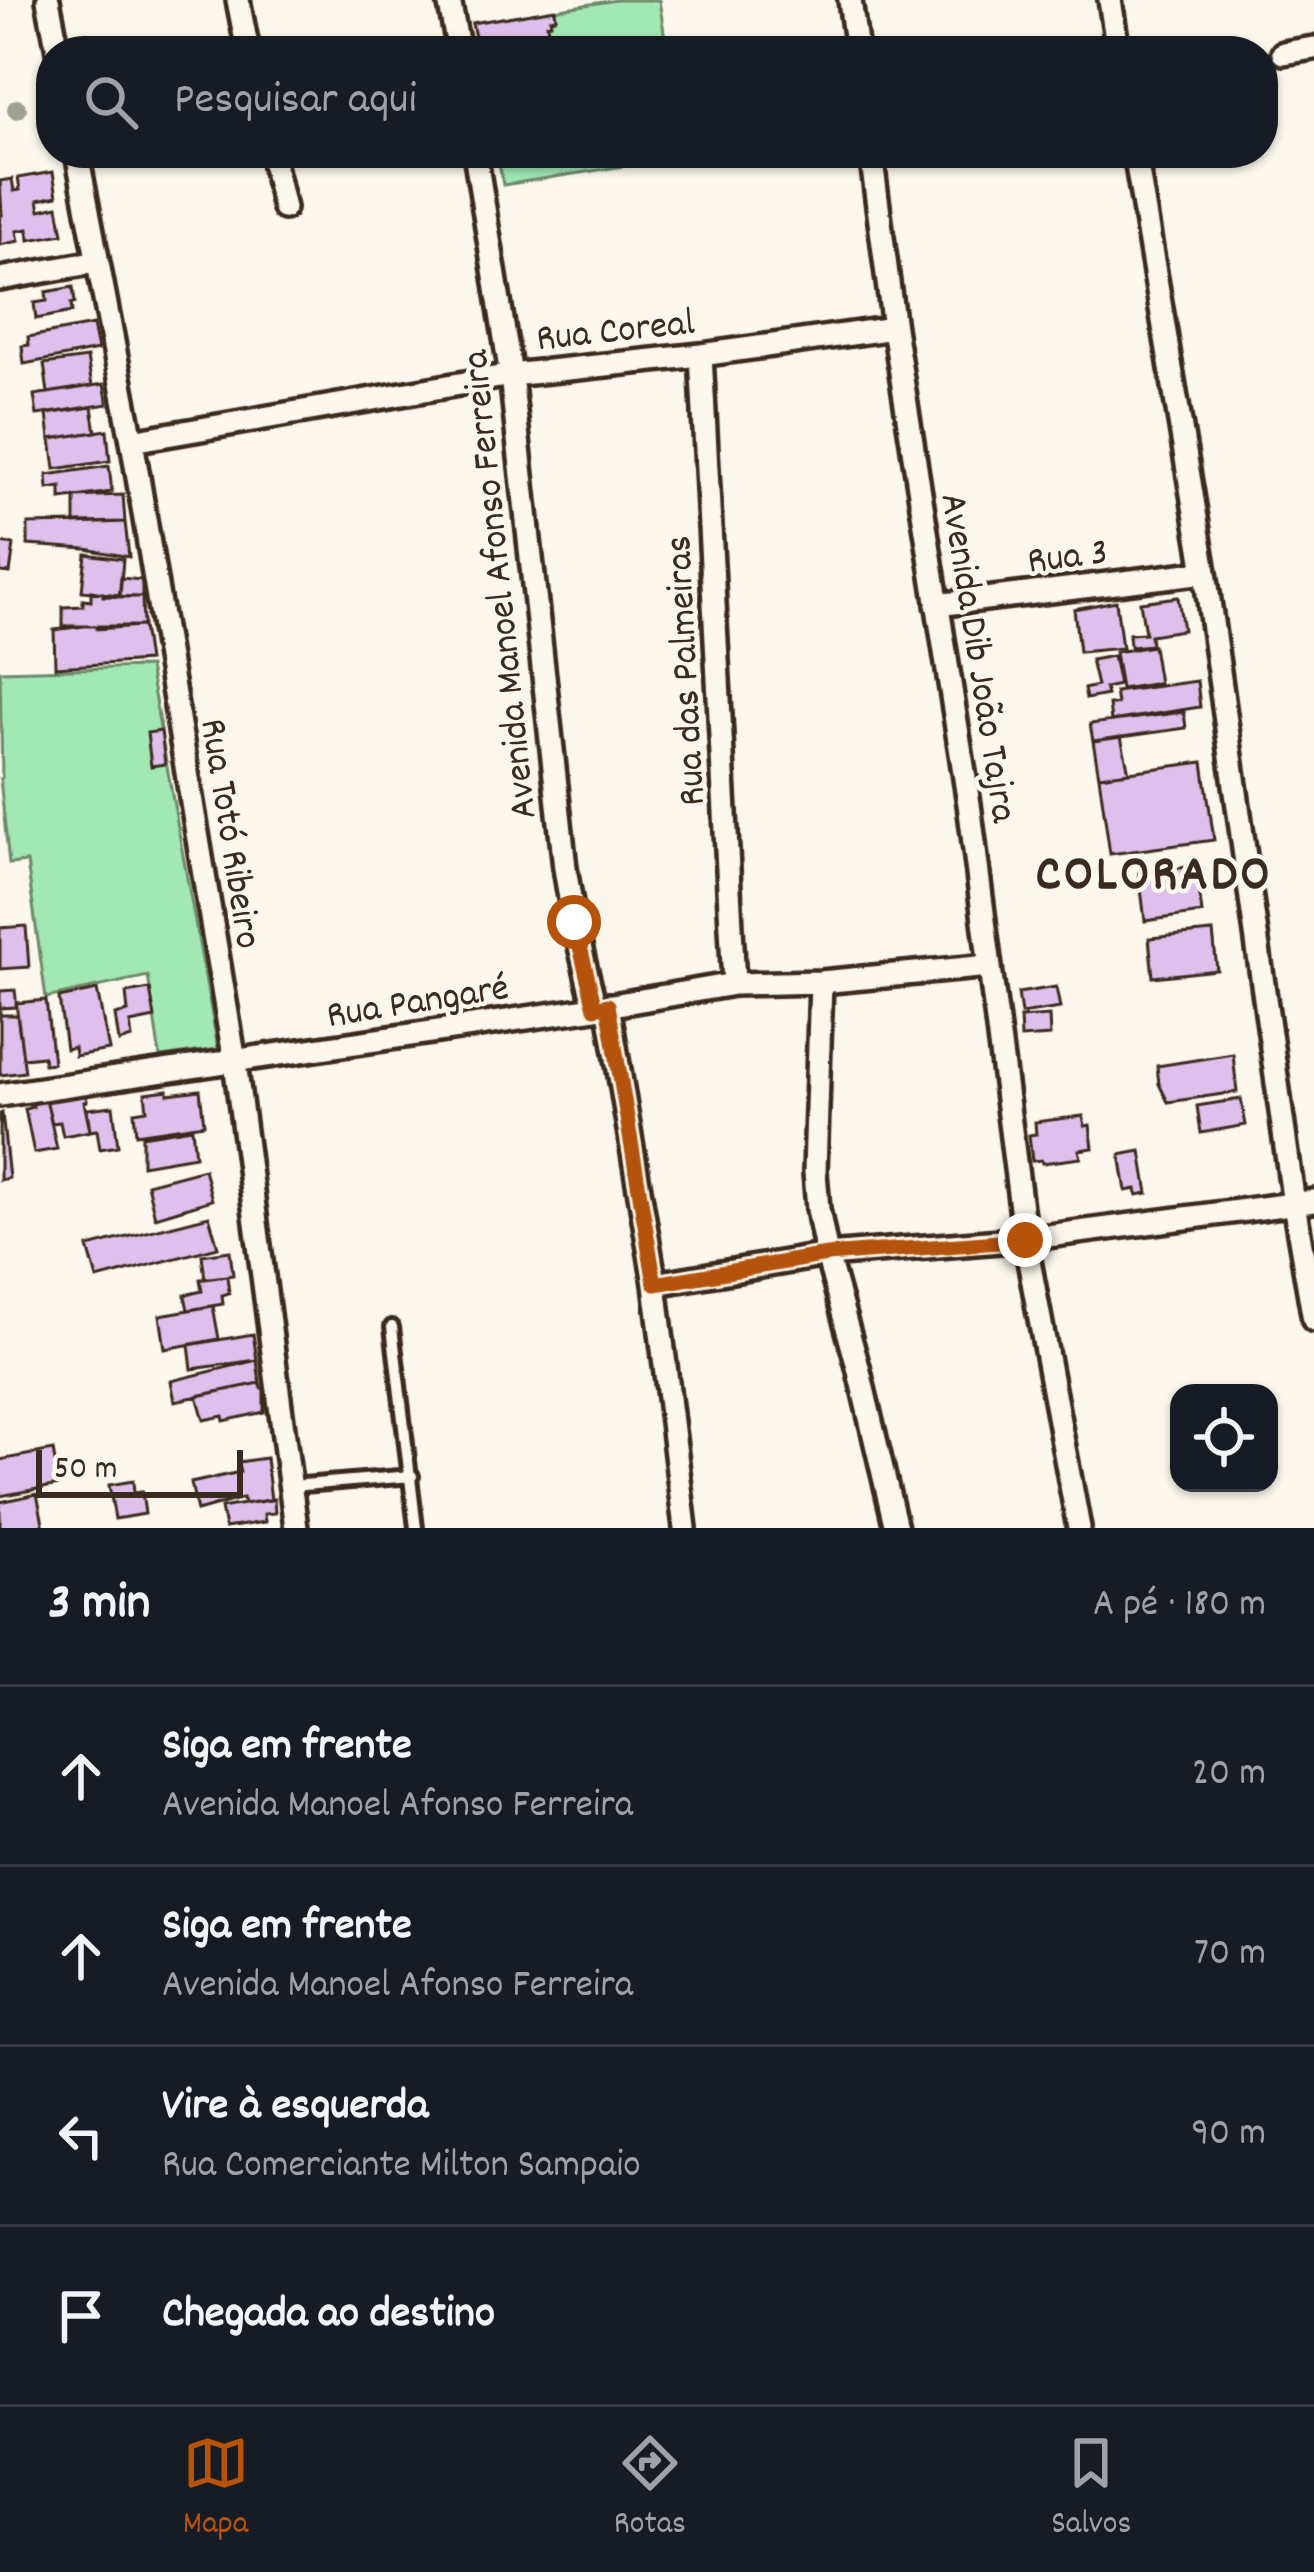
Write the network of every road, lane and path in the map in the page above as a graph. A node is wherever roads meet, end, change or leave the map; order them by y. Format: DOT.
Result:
graph roads {
  1 [pos="48,0"];
  2 [pos="238,0"];
  3 [pos="449,0"];
  4 [pos="850,0"];
  5 [pos="1110,0"];
  6 [pos="55,36"];
  7 [pos="245,36"];
  8 [pos="456,36"];
  9 [pos="855,36"];
  10 [pos="1116,36"];
  11 [pos="1314,48"];
  12 [pos="1283,53"];
  13 [pos="80,168"];
  14 [pos="275,168"];
  15 [pos="477,168"];
  16 [pos="873,168"];
  17 [pos="1138,168"];
  18 [pos="284,208"];
  19 [pos="96,262"];
  20 [pos="0,279"];
  21 [pos="894,328"];
  22 [pos="701,355"];
  23 [pos="511,374"];
  24 [pos="131,441"];
  25 [pos="1205,572"];
  26 [pos="937,605"];
  27 [pos="989,966"];
  28 [pos="821,982"];
  29 [pos="734,984"];
  30 [pos="602,1006"];
  31 [pos="236,1061"];
  32 [pos="0,1095"];
  33 [pos="1304,1203"];
  34 [pos="1025,1240"];
  35 [pos="827,1255"];
  36 [pos="655,1284"];
  37 [pos="1314,1320"];
  38 [pos="392,1327"];
  39 [pos="412,1476"];
  40 [pos="291,1486"];
  41 [pos="296,1528"];
  42 [pos="416,1528"];
  43 [pos="685,1528"];
  44 [pos="896,1528"];
  45 [pos="1079,1528"];
  1 -- 6 [label="street"];
  2 -- 7 [label="street"];
  3 -- 8 [label="street"];
  4 -- 9 [label="street"];
  5 -- 10 [label="street"];
  11 -- 12 [label="street"];
  13 -- 19 [label="street, Rua Totó Ribeiro"];
  14 -- 18 [label="street"];
  15 -- 23 [label="street, Avenida Manoel Afonso Ferreira"];
  16 -- 21 [label="street, Avenida Dib João Tajra"];
  17 -- 25 [label="street"];
  19 -- 20 [label="street"];
  19 -- 24 [label="street, Rua Totó Ribeiro"];
  21 -- 22 [label="street, Rua Coreal"];
  21 -- 26 [label="street, Avenida Dib João Tajra"];
  22 -- 23 [label="street, Rua Coreal"];
  22 -- 29 [label="street, Rua das Palmeiras"];
  23 -- 24 [label="street, Rua Coreal"];
  23 -- 30 [label="street, Avenida Manoel Afonso Ferreira"];
  24 -- 31 [label="street, Rua Totó Ribeiro"];
  25 -- 26 [label="street, Rua 3"];
  25 -- 33 [label="street"];
  26 -- 27 [label="street, Avenida Dib João Tajra"];
  27 -- 28 [label="street, Rua Pangaré"];
  27 -- 34 [label="street, Avenida Dib João Tajra"];
  28 -- 29 [label="street, Rua Pangaré"];
  28 -- 35 [label="street"];
  29 -- 30 [label="street, Rua Pangaré"];
  30 -- 31 [label="street, Rua Pangaré"];
  30 -- 36 [label="street, Avenida Manoel Afonso Ferreira"];
  31 -- 32 [label="street, Rua Pangaré"];
  31 -- 40 [label="street, Rua Totó Ribeiro"];
  33 -- 34 [label="street"];
  33 -- 37 [label="street"];
  34 -- 35 [label="street"];
  34 -- 45 [label="street, Avenida Dib João Tajra"];
  35 -- 36 [label="street"];
  35 -- 44 [label="street"];
  36 -- 43 [label="street, Avenida Manoel Afonso Ferreira"];
  38 -- 39 [label="lane"];
  39 -- 40 [label="lane"];
  39 -- 42 [label="lane"];
  40 -- 41 [label="street, Rua Totó Ribeiro"];
}
